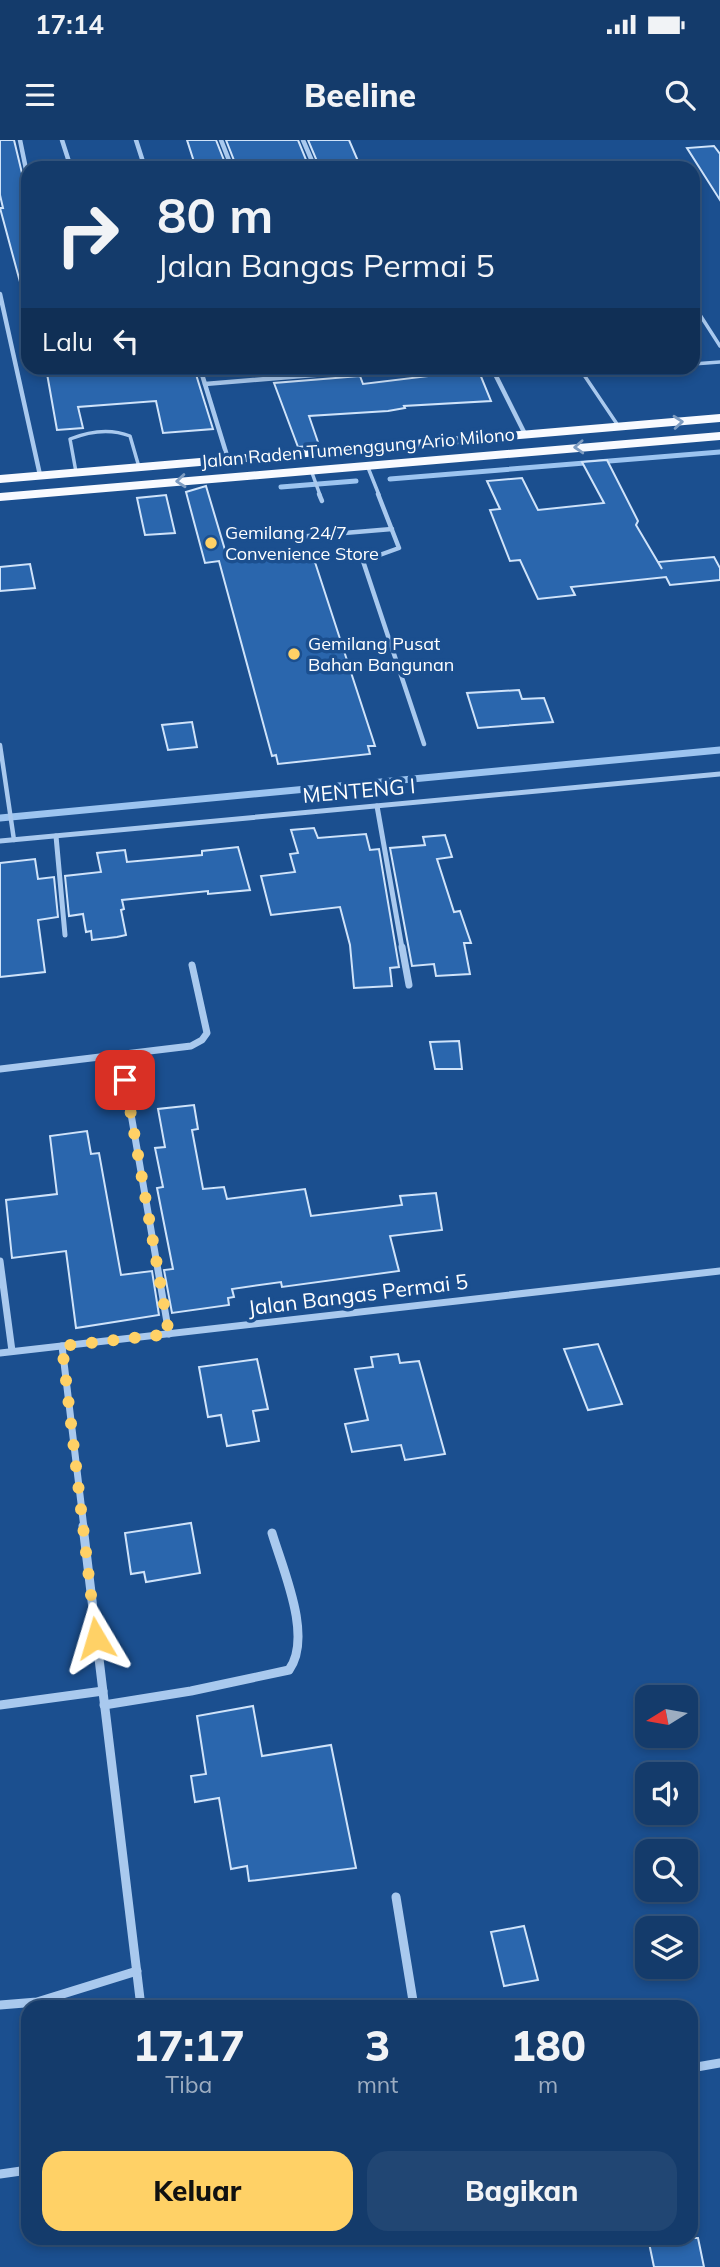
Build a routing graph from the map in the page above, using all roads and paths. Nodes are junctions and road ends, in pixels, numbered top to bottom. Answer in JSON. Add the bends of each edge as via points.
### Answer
{"nodes":[{"id":1,"x":20,"y":140,"type":"edge"},
{"id":2,"x":62,"y":140,"type":"edge"},
{"id":3,"x":136,"y":140,"type":"edge"},
{"id":4,"x":221,"y":140,"type":"edge"},
{"id":5,"x":303,"y":140,"type":"edge"},
{"id":6,"x":24,"y":161,"type":"edge"},
{"id":7,"x":69,"y":161,"type":"edge"},
{"id":8,"x":143,"y":161,"type":"edge"},
{"id":9,"x":229,"y":161,"type":"edge"},
{"id":10,"x":312,"y":161,"type":"edge"},
{"id":11,"x":0,"y":294,"type":"edge"},
{"id":12,"x":700,"y":315,"type":"edge"},
{"id":13,"x":720,"y":346,"type":"edge"},
{"id":14,"x":720,"y":362,"type":"edge"},
{"id":15,"x":700,"y":363,"type":"edge"},
{"id":16,"x":202,"y":375,"type":"edge"},
{"id":17,"x":308,"y":375,"type":"edge"},
{"id":18,"x":496,"y":375,"type":"edge"},
{"id":19,"x":584,"y":375,"type":"edge"},
{"id":20,"x":205,"y":384,"type":"junction"},
{"id":21,"x":720,"y":418,"type":"edge"},
{"id":22,"x":619,"y":427,"type":"junction"},
{"id":23,"x":525,"y":434,"type":"junction"},
{"id":24,"x":720,"y":436,"type":"edge"},
{"id":25,"x":628,"y":444,"type":"junction"},
{"id":26,"x":228,"y":459,"type":"junction"},
{"id":27,"x":367,"y":465,"type":"junction"},
{"id":28,"x":139,"y":467,"type":"junction"},
{"id":29,"x":311,"y":470,"type":"junction"},
{"id":30,"x":76,"y":472,"type":"junction"},
{"id":31,"x":40,"y":475,"type":"junction"},
{"id":32,"x":0,"y":479,"type":"edge"},
{"id":33,"x":0,"y":497,"type":"edge"},
{"id":34,"x":322,"y":501,"type":"dead end"},
{"id":35,"x":392,"y":529,"type":"junction"},
{"id":36,"x":285,"y":538,"type":"dead end"},
{"id":37,"x":424,"y":744,"type":"dead end"},
{"id":38,"x":0,"y":745,"type":"edge"},
{"id":39,"x":720,"y":774,"type":"edge"},
{"id":40,"x":377,"y":806,"type":"junction"},
{"id":41,"x":12,"y":823,"type":"joint"},
{"id":42,"x":56,"y":836,"type":"junction"},
{"id":43,"x":14,"y":840,"type":"junction"},
{"id":44,"x":0,"y":841,"type":"edge"},
{"id":45,"x":65,"y":935,"type":"dead end"},
{"id":46,"x":192,"y":965,"type":"dead end"},
{"id":47,"x":409,"y":985,"type":"dead end"},
{"id":48,"x":121,"y":1056,"type":"junction"},
{"id":49,"x":0,"y":1069,"type":"edge"},
{"id":50,"x":0,"y":1261,"type":"edge"},
{"id":51,"x":720,"y":1271,"type":"edge"},
{"id":52,"x":169,"y":1334,"type":"junction"},
{"id":53,"x":62,"y":1346,"type":"junction"},
{"id":54,"x":12,"y":1351,"type":"junction"},
{"id":55,"x":0,"y":1353,"type":"edge"},
{"id":56,"x":272,"y":1533,"type":"dead end"},
{"id":57,"x":103,"y":1691,"type":"junction"},
{"id":58,"x":0,"y":1705,"type":"edge"},
{"id":59,"x":104,"y":1705,"type":"junction"},
{"id":60,"x":396,"y":1897,"type":"dead end"},
{"id":61,"x":137,"y":1971,"type":"junction"},
{"id":62,"x":43,"y":2000,"type":"edge"},
{"id":63,"x":140,"y":2000,"type":"edge"},
{"id":64,"x":413,"y":2000,"type":"edge"},
{"id":65,"x":21,"y":2003,"type":"edge"},
{"id":66,"x":0,"y":2005,"type":"edge"},
{"id":67,"x":720,"y":2063,"type":"edge"},
{"id":68,"x":698,"y":2067,"type":"edge"},
{"id":69,"x":21,"y":2171,"type":"edge"},
{"id":70,"x":0,"y":2174,"type":"edge"}],
"edges":[{"from":1,"to":6,"type":"street"},
{"from":2,"to":7,"type":"street"},
{"from":3,"to":8,"type":"street"},
{"from":4,"to":9,"type":"street"},
{"from":5,"to":10,"type":"street"},
{"from":11,"to":31,"type":"street"},
{"from":12,"to":13,"type":"lane"},
{"from":14,"to":15,"type":"lane"},
{"from":16,"to":20,"type":"street"},
{"from":17,"to":20,"type":"street"},
{"from":18,"to":23,"type":"street"},
{"from":19,"to":22,"type":"lane"},
{"from":20,"to":26,"type":"street"},
{"from":22,"to":21,"type":"highway","name":"Jalan Raden Tumenggung Ario Milono","one_way":true},
{"from":22,"to":23,"type":"highway","name":"Jalan Raden Tumenggung Ario Milono"},
{"from":22,"to":25,"type":"highway"},
{"from":23,"to":26,"type":"highway","name":"Jalan Raden Tumenggung Ario Milono"},
{"from":24,"to":25,"type":"highway","name":"Jalan Raden Tumenggung Ario Milono"},
{"from":25,"to":27,"type":"highway","name":"Jalan Raden Tumenggung Ario Milono","one_way":true},
{"from":26,"to":28,"type":"highway","name":"Jalan Raden Tumenggung Ario Milono"},
{"from":27,"to":29,"type":"highway","name":"Jalan Raden Tumenggung Ario Milono"},
{"from":27,"to":35,"type":"lane"},
{"from":28,"to":30,"type":"highway","name":"Jalan Raden Tumenggung Ario Milono"},
{"from":28,"to":30,"type":"lane","via":[[130,436],[90,432],[70,439]]},
{"from":29,"to":33,"type":"highway","name":"Jalan Raden Tumenggung Ario Milono","one_way":true},
{"from":29,"to":34,"type":"lane"},
{"from":30,"to":31,"type":"highway","name":"Jalan Raden Tumenggung Ario Milono"},
{"from":31,"to":32,"type":"highway","name":"Jalan Raden Tumenggung Ario Milono"},
{"from":35,"to":36,"type":"lane"},
{"from":35,"to":37,"type":"lane","via":[[399,548],[363,561]]},
{"from":38,"to":41,"type":"lane"},
{"from":39,"to":40,"type":"street","name":"MENTENG I"},
{"from":40,"to":42,"type":"street","name":"MENTENG I"},
{"from":40,"to":47,"type":"street"},
{"from":41,"to":43,"type":"lane"},
{"from":42,"to":43,"type":"street","name":"MENTENG I"},
{"from":42,"to":45,"type":"street"},
{"from":43,"to":44,"type":"street","name":"MENTENG I"},
{"from":46,"to":48,"type":"street","via":[[206,1033],[202,1040],[191,1046]]},
{"from":48,"to":49,"type":"street"},
{"from":48,"to":52,"type":"street"},
{"from":50,"to":54,"type":"street"},
{"from":51,"to":52,"type":"street","name":"Jalan Bangas Permai 5"},
{"from":52,"to":53,"type":"street","name":"Jalan Bangas Permai 5"},
{"from":53,"to":54,"type":"street","name":"Jalan Bangas Permai 5"},
{"from":53,"to":57,"type":"street"},
{"from":54,"to":55,"type":"street","name":"Jalan Bangas Permai 5"},
{"from":56,"to":59,"type":"street","via":[[300,1632],[297,1659],[289,1670]]},
{"from":57,"to":58,"type":"street"},
{"from":57,"to":59,"type":"street"},
{"from":59,"to":61,"type":"street"},
{"from":60,"to":64,"type":"street"},
{"from":61,"to":62,"type":"street"},
{"from":61,"to":63,"type":"street"},
{"from":65,"to":66,"type":"street"},
{"from":67,"to":68,"type":"street"},
{"from":69,"to":70,"type":"street"}]}
